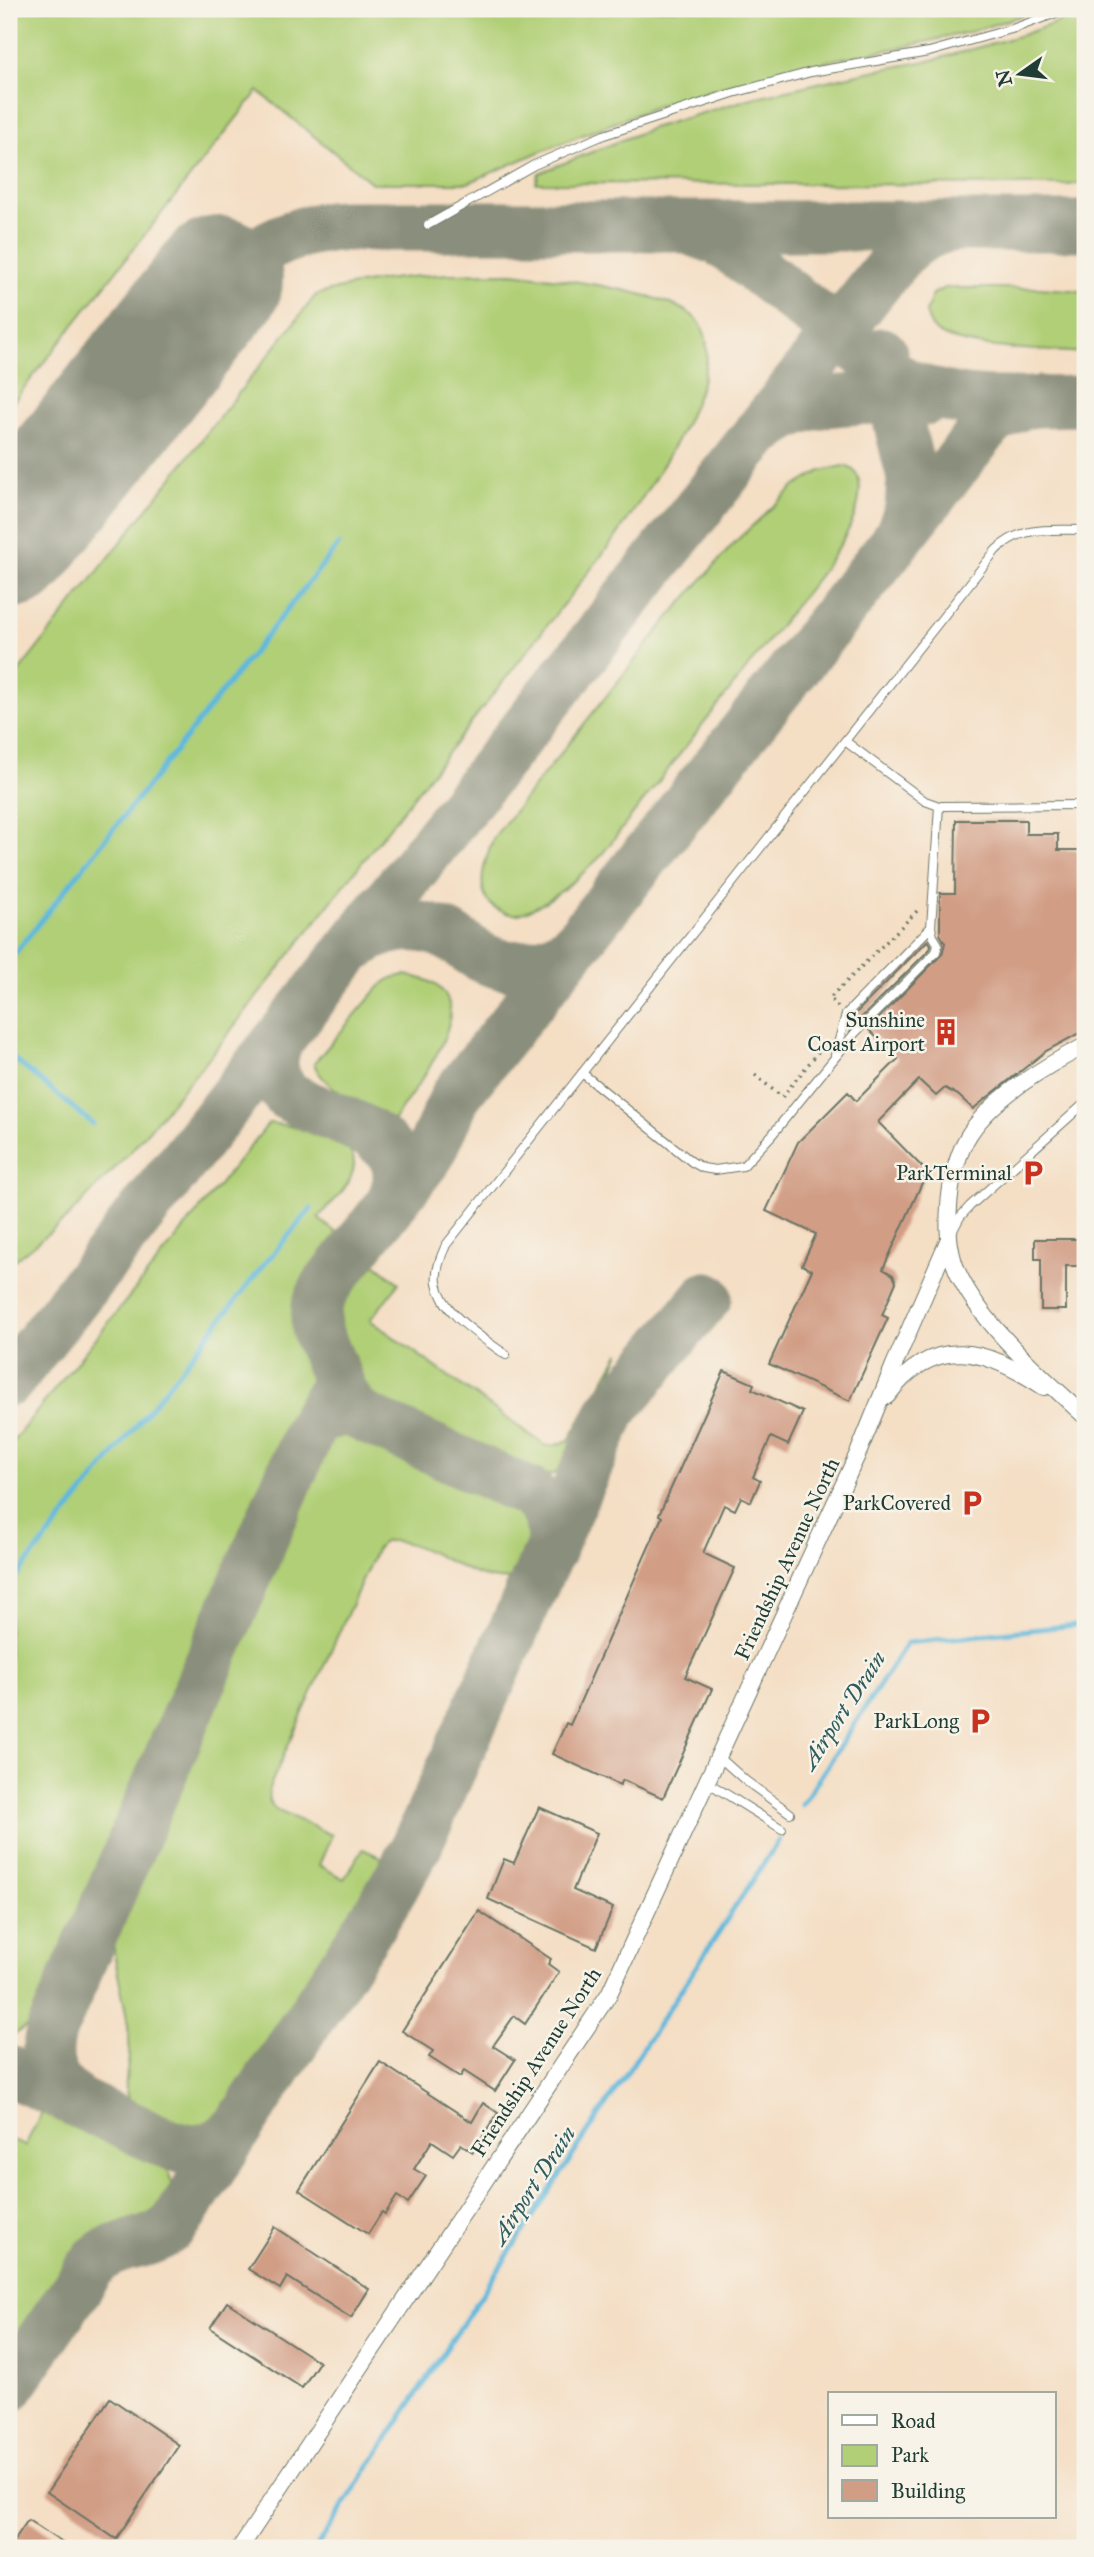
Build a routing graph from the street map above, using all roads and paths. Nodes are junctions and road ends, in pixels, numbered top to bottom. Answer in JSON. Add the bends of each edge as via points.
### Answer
{"nodes":[{"id":1,"x":1067,"y":9,"type":"edge"},
{"id":2,"x":428,"y":225,"type":"dead end"},
{"id":3,"x":1085,"y":530,"type":"edge"},
{"id":4,"x":845,"y":741,"type":"junction"},
{"id":5,"x":1085,"y":805,"type":"edge"},
{"id":6,"x":939,"y":806,"type":"junction"},
{"id":7,"x":925,"y":902,"type":"dead end"},
{"id":8,"x":931,"y":927,"type":"junction"},
{"id":9,"x":840,"y":1009,"type":"dead end"},
{"id":10,"x":824,"y":1044,"type":"dead end"},
{"id":11,"x":1085,"y":1046,"type":"edge"},
{"id":12,"x":833,"y":1060,"type":"junction"},
{"id":13,"x":582,"y":1073,"type":"junction"},
{"id":14,"x":755,"y":1075,"type":"dead end"},
{"id":15,"x":1085,"y":1102,"type":"edge"},
{"id":16,"x":948,"y":1241,"type":"junction"},
{"id":17,"x":506,"y":1354,"type":"dead end"},
{"id":18,"x":1080,"y":1411,"type":"edge"},
{"id":19,"x":876,"y":1413,"type":"junction"},
{"id":20,"x":719,"y":1757,"type":"junction"},
{"id":21,"x":707,"y":1782,"type":"junction"},
{"id":22,"x":790,"y":1813,"type":"dead end"},
{"id":23,"x":782,"y":1829,"type":"dead end"},
{"id":24,"x":240,"y":2548,"type":"edge"}],
"edges":[{"from":1,"to":2,"type":"lane","via":[[929,52],[811,72],[733,93],[604,135],[534,164]]},
{"from":3,"to":4,"type":"lane","via":[[1030,530],[1006,540]]},
{"from":4,"to":6,"type":"lane","via":[[925,801]]},
{"from":4,"to":13,"type":"lane"},
{"from":5,"to":6,"type":"lane"},
{"from":6,"to":8,"type":"lane"},
{"from":7,"to":9,"type":"path","via":[[830,998]]},
{"from":8,"to":12,"type":"lane","via":[[846,1014]]},
{"from":8,"to":12,"type":"lane","via":[[938,944],[936,952]]},
{"from":10,"to":14,"type":"path","via":[[782,1097]]},
{"from":11,"to":16,"type":"street","via":[[1016,1089],[970,1134],[952,1186]]},
{"from":12,"to":13,"type":"lane","via":[[743,1166],[715,1170],[692,1162]]},
{"from":13,"to":17,"type":"lane","via":[[446,1245],[438,1265],[443,1299],[464,1322]]},
{"from":15,"to":16,"type":"lane","via":[[970,1206]]},
{"from":16,"to":18,"type":"street","via":[[959,1276],[982,1311]]},
{"from":16,"to":19,"type":"street","name":"Friendship Avenue North"},
{"from":18,"to":19,"type":"street","name":"Friendship Avenue North","via":[[1013,1366],[958,1353],[944,1354],[912,1370]]},
{"from":19,"to":20,"type":"street","name":"Friendship Avenue North"},
{"from":20,"to":21,"type":"street","name":"Friendship Avenue North"},
{"from":20,"to":22,"type":"lane"},
{"from":21,"to":23,"type":"lane"},
{"from":21,"to":24,"type":"street","name":"Friendship Avenue North","via":[[609,1994]]}]}
